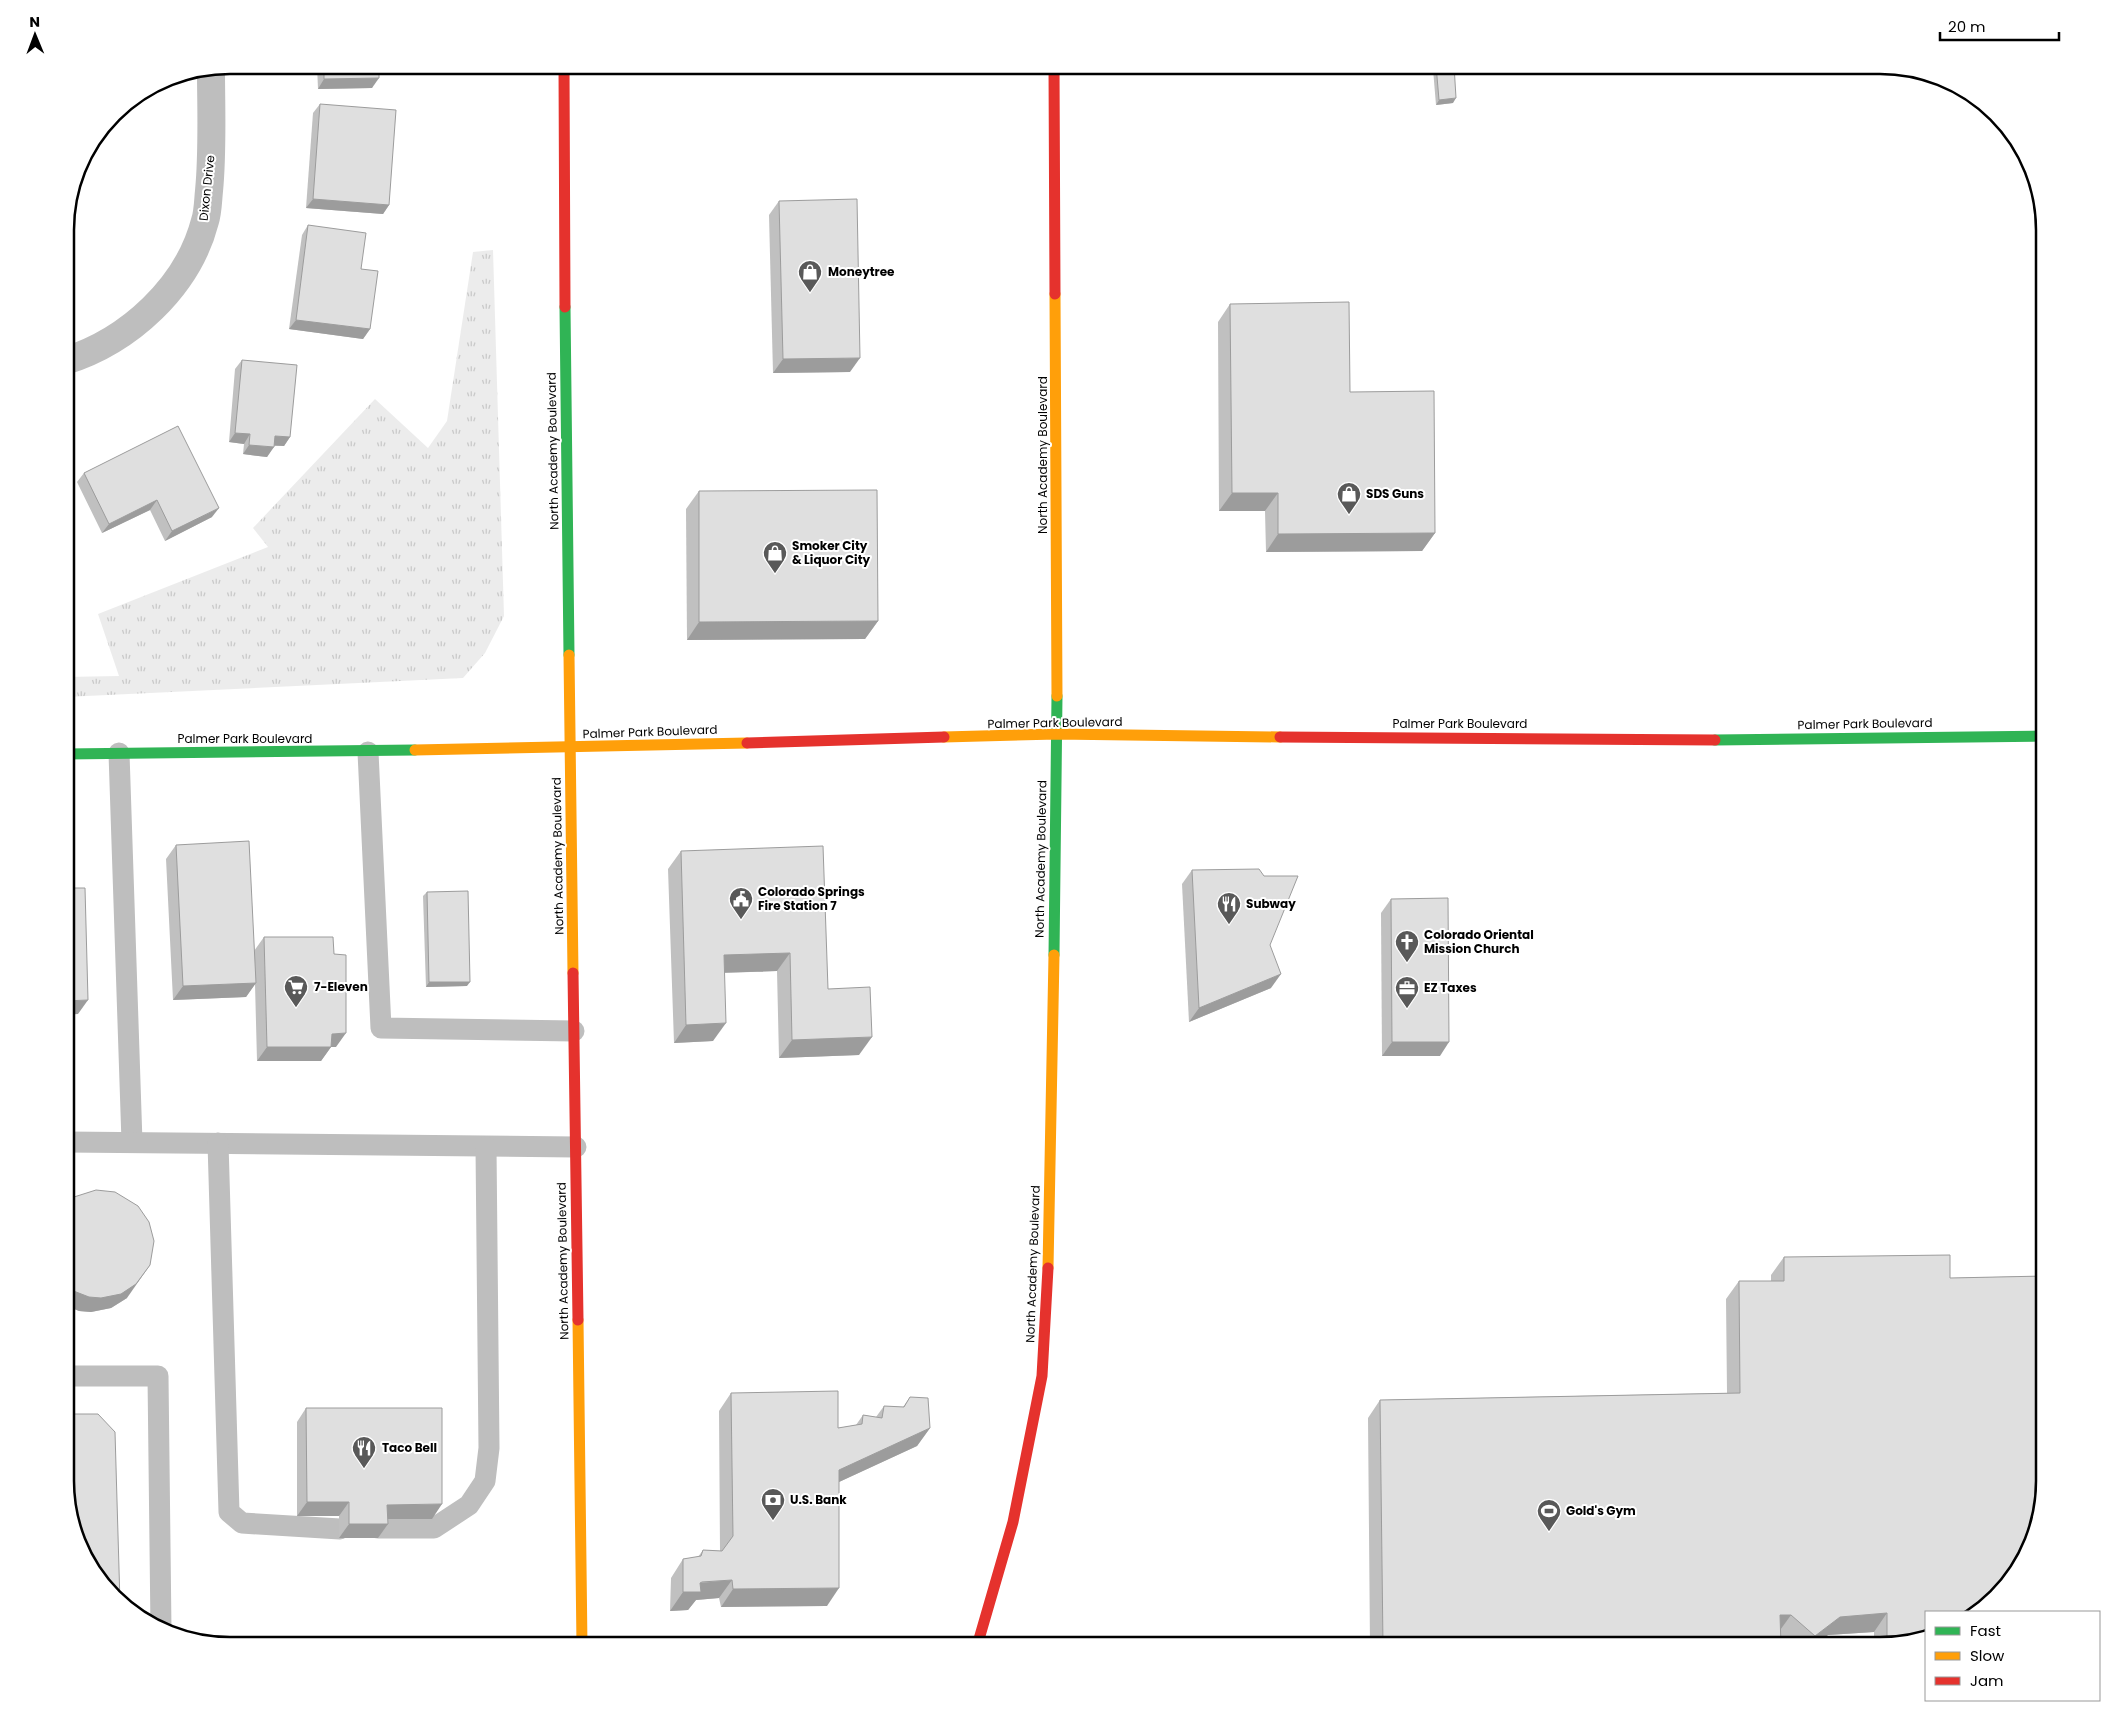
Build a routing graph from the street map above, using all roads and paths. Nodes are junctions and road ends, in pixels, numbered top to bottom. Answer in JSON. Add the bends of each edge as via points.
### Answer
{"nodes":[{"id":1,"x":564,"y":74,"type":"edge"},
{"id":2,"x":1054,"y":74,"type":"edge"},
{"id":3,"x":211,"y":75,"type":"edge"},
{"id":4,"x":74,"y":358,"type":"edge"},
{"id":5,"x":1056,"y":734,"type":"junction"},
{"id":6,"x":2036,"y":736,"type":"edge"},
{"id":7,"x":571,"y":748,"type":"junction"},
{"id":8,"x":368,"y":752,"type":"junction"},
{"id":9,"x":74,"y":754,"type":"edge"},
{"id":10,"x":119,"y":754,"type":"junction"},
{"id":11,"x":574,"y":1031,"type":"junction"},
{"id":12,"x":74,"y":1142,"type":"edge"},
{"id":13,"x":132,"y":1142,"type":"junction"},
{"id":14,"x":218,"y":1143,"type":"junction"},
{"id":15,"x":576,"y":1147,"type":"junction"},
{"id":16,"x":486,"y":1148,"type":"junction"},
{"id":17,"x":74,"y":1376,"type":"edge"},
{"id":18,"x":378,"y":1528,"type":"edge"},
{"id":19,"x":340,"y":1529,"type":"edge"},
{"id":20,"x":161,"y":1621,"type":"edge"},
{"id":21,"x":582,"y":1637,"type":"edge"},
{"id":22,"x":980,"y":1637,"type":"edge"}],
"edges":[{"from":1,"to":7,"type":"main road","name":"North Academy Boulevard"},
{"from":2,"to":5,"type":"main road","name":"North Academy Boulevard"},
{"from":3,"to":4,"type":"street","name":"Dixon Drive","via":[[212,158],[206,220],[190,260],[161,300],[130,328],[87,354]]},
{"from":5,"to":6,"type":"main road","name":"Palmer Park Boulevard","via":[[1634,741]]},
{"from":5,"to":7,"type":"main road","name":"Palmer Park Boulevard"},
{"from":5,"to":22,"type":"main road","name":"North Academy Boulevard","via":[[1050,1230],[1042,1376],[1013,1522]]},
{"from":7,"to":8,"type":"main road","name":"Palmer Park Boulevard"},
{"from":7,"to":11,"type":"main road","name":"North Academy Boulevard"},
{"from":8,"to":10,"type":"main road","name":"Palmer Park Boulevard"},
{"from":8,"to":11,"type":"lane","via":[[381,1028]]},
{"from":9,"to":10,"type":"main road","name":"Palmer Park Boulevard"},
{"from":10,"to":13,"type":"lane"},
{"from":11,"to":15,"type":"main road","name":"North Academy Boulevard"},
{"from":12,"to":13,"type":"lane"},
{"from":13,"to":14,"type":"lane"},
{"from":14,"to":16,"type":"lane"},
{"from":14,"to":19,"type":"lane","via":[[229,1512],[242,1522]]},
{"from":15,"to":16,"type":"lane"},
{"from":15,"to":21,"type":"main road","name":"North Academy Boulevard"},
{"from":16,"to":18,"type":"lane","via":[[489,1448],[485,1481],[469,1505],[434,1528]]},
{"from":17,"to":20,"type":"lane","via":[[158,1376]]}]}
